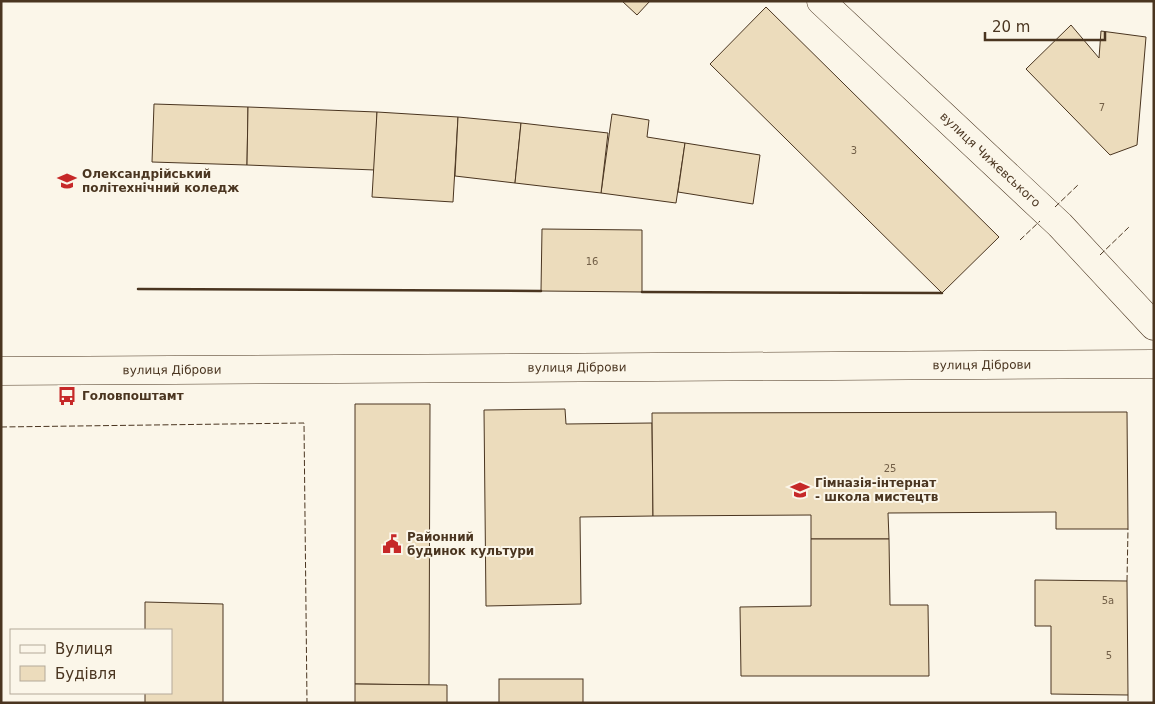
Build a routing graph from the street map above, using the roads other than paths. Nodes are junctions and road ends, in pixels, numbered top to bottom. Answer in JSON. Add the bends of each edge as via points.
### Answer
{"nodes":[{"id":1,"x":821,"y":1,"type":"edge"},
{"id":2,"x":1154,"y":326,"type":"edge"},
{"id":3,"x":1154,"y":364,"type":"edge"},
{"id":4,"x":1,"y":371,"type":"edge"}],
"edges":[{"from":1,"to":2,"type":"street","name":"вулиця Чижевського","via":[[1048,214]]},
{"from":3,"to":4,"type":"street","name":"вулиця Діброви"}]}
